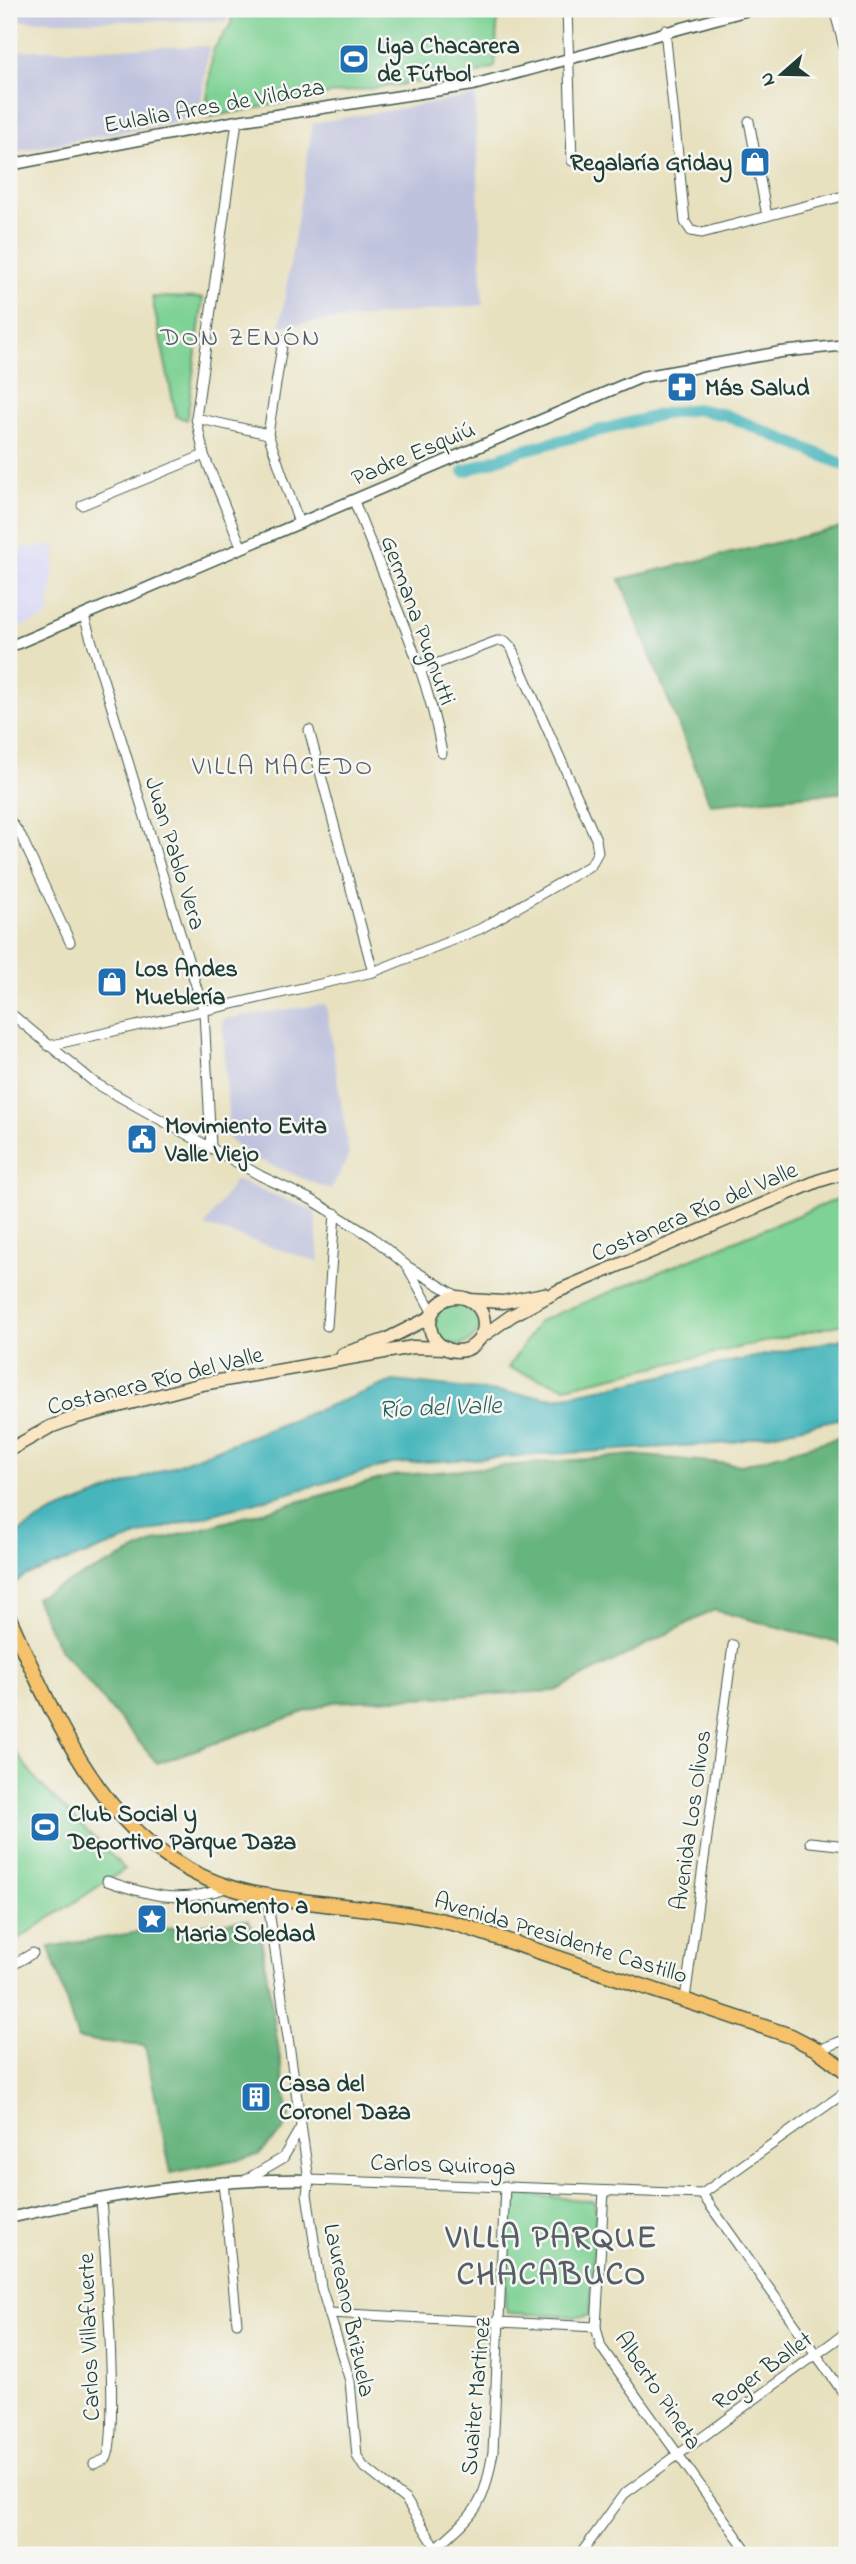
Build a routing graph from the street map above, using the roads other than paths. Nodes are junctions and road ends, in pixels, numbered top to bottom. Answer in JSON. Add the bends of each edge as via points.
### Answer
{"nodes":[{"id":1,"x":567,"y":9,"type":"edge"},
{"id":2,"x":752,"y":9,"type":"edge"},
{"id":3,"x":834,"y":9,"type":"edge"},
{"id":4,"x":665,"y":30,"type":"junction"},
{"id":5,"x":566,"y":58,"type":"junction"},
{"id":6,"x":847,"y":58,"type":"edge"},
{"id":7,"x":237,"y":121,"type":"junction"},
{"id":8,"x":748,"y":121,"type":"dead end"},
{"id":9,"x":572,"y":161,"type":"dead end"},
{"id":10,"x":9,"y":165,"type":"edge"},
{"id":11,"x":847,"y":195,"type":"edge"},
{"id":12,"x":766,"y":216,"type":"junction"},
{"id":13,"x":283,"y":340,"type":"dead end"},
{"id":14,"x":847,"y":345,"type":"edge"},
{"id":15,"x":196,"y":418,"type":"junction"},
{"id":16,"x":268,"y":434,"type":"junction"},
{"id":17,"x":204,"y":455,"type":"junction"},
{"id":18,"x":354,"y":501,"type":"junction"},
{"id":19,"x":82,"y":505,"type":"dead end"},
{"id":20,"x":299,"y":523,"type":"junction"},
{"id":21,"x":241,"y":546,"type":"junction"},
{"id":22,"x":84,"y":616,"type":"junction"},
{"id":23,"x":9,"y":647,"type":"edge"},
{"id":24,"x":420,"y":670,"type":"junction"},
{"id":25,"x":309,"y":730,"type":"dead end"},
{"id":26,"x":443,"y":753,"type":"dead end"},
{"id":27,"x":9,"y":820,"type":"edge"},
{"id":28,"x":70,"y":942,"type":"dead end"},
{"id":29,"x":373,"y":972,"type":"junction"},
{"id":30,"x":9,"y":1012,"type":"edge"},
{"id":31,"x":204,"y":1012,"type":"junction"},
{"id":32,"x":48,"y":1046,"type":"junction"},
{"id":33,"x":211,"y":1147,"type":"junction"},
{"id":34,"x":847,"y":1172,"type":"edge"},
{"id":35,"x":335,"y":1213,"type":"junction"},
{"id":36,"x":407,"y":1266,"type":"junction"},
{"id":37,"x":558,"y":1291,"type":"junction"},
{"id":38,"x":464,"y":1298,"type":"junction"},
{"id":39,"x":432,"y":1315,"type":"junction"},
{"id":40,"x":327,"y":1326,"type":"dead end"},
{"id":41,"x":480,"y":1338,"type":"junction"},
{"id":42,"x":446,"y":1348,"type":"junction"},
{"id":43,"x":316,"y":1363,"type":"junction"},
{"id":44,"x":9,"y":1450,"type":"edge"},
{"id":45,"x":11,"y":1623,"type":"edge"},
{"id":46,"x":733,"y":1646,"type":"dead end"},
{"id":47,"x":810,"y":1842,"type":"dead end"},
{"id":48,"x":847,"y":1846,"type":"edge"},
{"id":49,"x":107,"y":1881,"type":"dead end"},
{"id":50,"x":229,"y":1887,"type":"junction"},
{"id":51,"x":267,"y":1896,"type":"junction"},
{"id":52,"x":33,"y":1953,"type":"dead end"},
{"id":53,"x":9,"y":1967,"type":"edge"},
{"id":54,"x":684,"y":1999,"type":"junction"},
{"id":55,"x":847,"y":2039,"type":"edge"},
{"id":56,"x":818,"y":2050,"type":"junction"},
{"id":57,"x":847,"y":2072,"type":"edge"},
{"id":58,"x":847,"y":2091,"type":"edge"},
{"id":59,"x":301,"y":2125,"type":"junction"},
{"id":60,"x":247,"y":2179,"type":"junction"},
{"id":61,"x":309,"y":2180,"type":"junction"},
{"id":62,"x":223,"y":2182,"type":"junction"},
{"id":63,"x":505,"y":2186,"type":"junction"},
{"id":64,"x":604,"y":2191,"type":"junction"},
{"id":65,"x":702,"y":2194,"type":"junction"},
{"id":66,"x":102,"y":2200,"type":"junction"},
{"id":67,"x":9,"y":2218,"type":"edge"},
{"id":68,"x":329,"y":2313,"type":"junction"},
{"id":69,"x":501,"y":2320,"type":"junction"},
{"id":70,"x":237,"y":2323,"type":"dead end"},
{"id":71,"x":596,"y":2327,"type":"junction"},
{"id":72,"x":847,"y":2332,"type":"edge"},
{"id":73,"x":816,"y":2355,"type":"junction"},
{"id":74,"x":847,"y":2398,"type":"edge"},
{"id":75,"x":678,"y":2455,"type":"junction"},
{"id":76,"x":94,"y":2463,"type":"dead end"},
{"id":77,"x":439,"y":2551,"type":"edge"},
{"id":78,"x":580,"y":2555,"type":"edge"},
{"id":79,"x":750,"y":2555,"type":"edge"}],
"edges":[{"from":1,"to":5,"type":"street"},
{"from":2,"to":4,"type":"street","name":"Eulalia Ares de Vildoza"},
{"from":3,"to":6,"type":"street"},
{"from":4,"to":5,"type":"street","name":"Eulalia Ares de Vildoza"},
{"from":4,"to":12,"type":"street","via":[[685,222],[691,231],[702,233]]},
{"from":5,"to":7,"type":"street","name":"Eulalia Ares de Vildoza","via":[[473,85]]},
{"from":5,"to":9,"type":"street"},
{"from":7,"to":10,"type":"street","name":"Eulalia Ares de Vildoza"},
{"from":7,"to":15,"type":"street"},
{"from":8,"to":12,"type":"street"},
{"from":11,"to":12,"type":"street"},
{"from":13,"to":16,"type":"street"},
{"from":14,"to":18,"type":"street","name":"Padre Esquiú","via":[[642,377]]},
{"from":15,"to":16,"type":"street"},
{"from":15,"to":17,"type":"street"},
{"from":16,"to":20,"type":"street"},
{"from":17,"to":19,"type":"street"},
{"from":17,"to":21,"type":"street"},
{"from":18,"to":20,"type":"street","name":"Padre Esquiú"},
{"from":18,"to":24,"type":"street","name":"Germana Pugnutti"},
{"from":20,"to":21,"type":"street","name":"Padre Esquiú"},
{"from":21,"to":22,"type":"street","name":"Padre Esquiú"},
{"from":22,"to":23,"type":"street","name":"Padre Esquiú"},
{"from":22,"to":31,"type":"street","name":"Juan Pablo Vera"},
{"from":24,"to":26,"type":"street","name":"Germana Pugnutti"},
{"from":24,"to":29,"type":"street","via":[[505,641],[598,852],[591,865],[480,929]]},
{"from":25,"to":29,"type":"street"},
{"from":27,"to":28,"type":"street","via":[[21,836]]},
{"from":29,"to":31,"type":"street"},
{"from":30,"to":32,"type":"street"},
{"from":31,"to":32,"type":"street"},
{"from":31,"to":33,"type":"street","name":"Juan Pablo Vera"},
{"from":32,"to":33,"type":"street","via":[[116,1096]]},
{"from":33,"to":35,"type":"street"},
{"from":34,"to":37,"type":"main road","name":"Costanera Río del Valle"},
{"from":35,"to":36,"type":"street"},
{"from":35,"to":40,"type":"street"},
{"from":36,"to":38,"type":"street"},
{"from":36,"to":39,"type":"street"},
{"from":37,"to":38,"type":"main road","name":"Costanera Río del Valle","via":[[503,1302]]},
{"from":37,"to":41,"type":"main road","name":"Costanera Río del Valle","via":[[501,1321]]},
{"from":38,"to":39,"type":"main road","via":[[442,1302]]},
{"from":38,"to":41,"type":"main road","via":[[480,1310]]},
{"from":39,"to":42,"type":"main road","via":[[433,1335]]},
{"from":39,"to":43,"type":"main road","name":"Costanera Río del Valle","via":[[385,1340]]},
{"from":41,"to":42,"type":"main road","via":[[464,1350]]},
{"from":42,"to":43,"type":"main road","name":"Costanera Río del Valle","via":[[413,1347]]},
{"from":43,"to":44,"type":"main road","name":"Costanera Río del Valle","via":[[202,1384],[77,1417],[40,1431]]},
{"from":45,"to":50,"type":"main road","name":"Avenida Presidente Castillo","via":[[69,1742],[106,1802],[152,1846],[203,1878]]},
{"from":46,"to":54,"type":"street","name":"Avenida Los Olivos"},
{"from":47,"to":48,"type":"street"},
{"from":49,"to":50,"type":"street","via":[[179,1899]]},
{"from":50,"to":51,"type":"main road","name":"Avenida Presidente Castillo"},
{"from":51,"to":54,"type":"main road","name":"Avenida Presidente Castillo","via":[[440,1920]]},
{"from":51,"to":59,"type":"street","name":"Laureano Brizuela"},
{"from":52,"to":53,"type":"street"},
{"from":54,"to":56,"type":"main road","name":"Avenida Presidente Castillo"},
{"from":55,"to":56,"type":"street"},
{"from":56,"to":57,"type":"main road","name":"Avenida Presidente Castillo"},
{"from":58,"to":65,"type":"street"},
{"from":59,"to":60,"type":"street","via":[[283,2158]]},
{"from":59,"to":61,"type":"street","name":"Laureano Brizuela"},
{"from":60,"to":61,"type":"street","name":"Carlos Quiroga"},
{"from":60,"to":62,"type":"street","name":"Carlos Quiroga"},
{"from":61,"to":63,"type":"street","name":"Carlos Quiroga"},
{"from":61,"to":68,"type":"street","name":"Laureano Brizuela","via":[[309,2208]]},
{"from":62,"to":66,"type":"street","name":"Carlos Quiroga"},
{"from":62,"to":70,"type":"street"},
{"from":63,"to":64,"type":"street","name":"Carlos Quiroga"},
{"from":63,"to":69,"type":"street","name":"Suaiter Martinez"},
{"from":64,"to":65,"type":"street","name":"Carlos Quiroga"},
{"from":64,"to":71,"type":"street"},
{"from":65,"to":73,"type":"street"},
{"from":66,"to":67,"type":"street","name":"Carlos Quiroga"},
{"from":66,"to":76,"type":"street","name":"Carlos Villafuerte","via":[[112,2445],[106,2459]]},
{"from":68,"to":69,"type":"street","name":"Alberto Pineta"},
{"from":68,"to":77,"type":"street","name":"Laureano Brizuela","via":[[350,2381],[357,2456],[406,2500]]},
{"from":69,"to":71,"type":"street","name":"Alberto Pineta"},
{"from":69,"to":77,"type":"street","name":"Suaiter Martinez","via":[[493,2452],[485,2494],[473,2516]]},
{"from":71,"to":75,"type":"street","name":"Alberto Pineta","via":[[601,2347]]},
{"from":72,"to":73,"type":"street","name":"Roger Ballet"},
{"from":73,"to":74,"type":"street"},
{"from":73,"to":75,"type":"street","name":"Roger Ballet"},
{"from":75,"to":78,"type":"street","name":"Roger Ballet","via":[[624,2494]]},
{"from":75,"to":79,"type":"street","name":"Alberto Pineta"}]}
